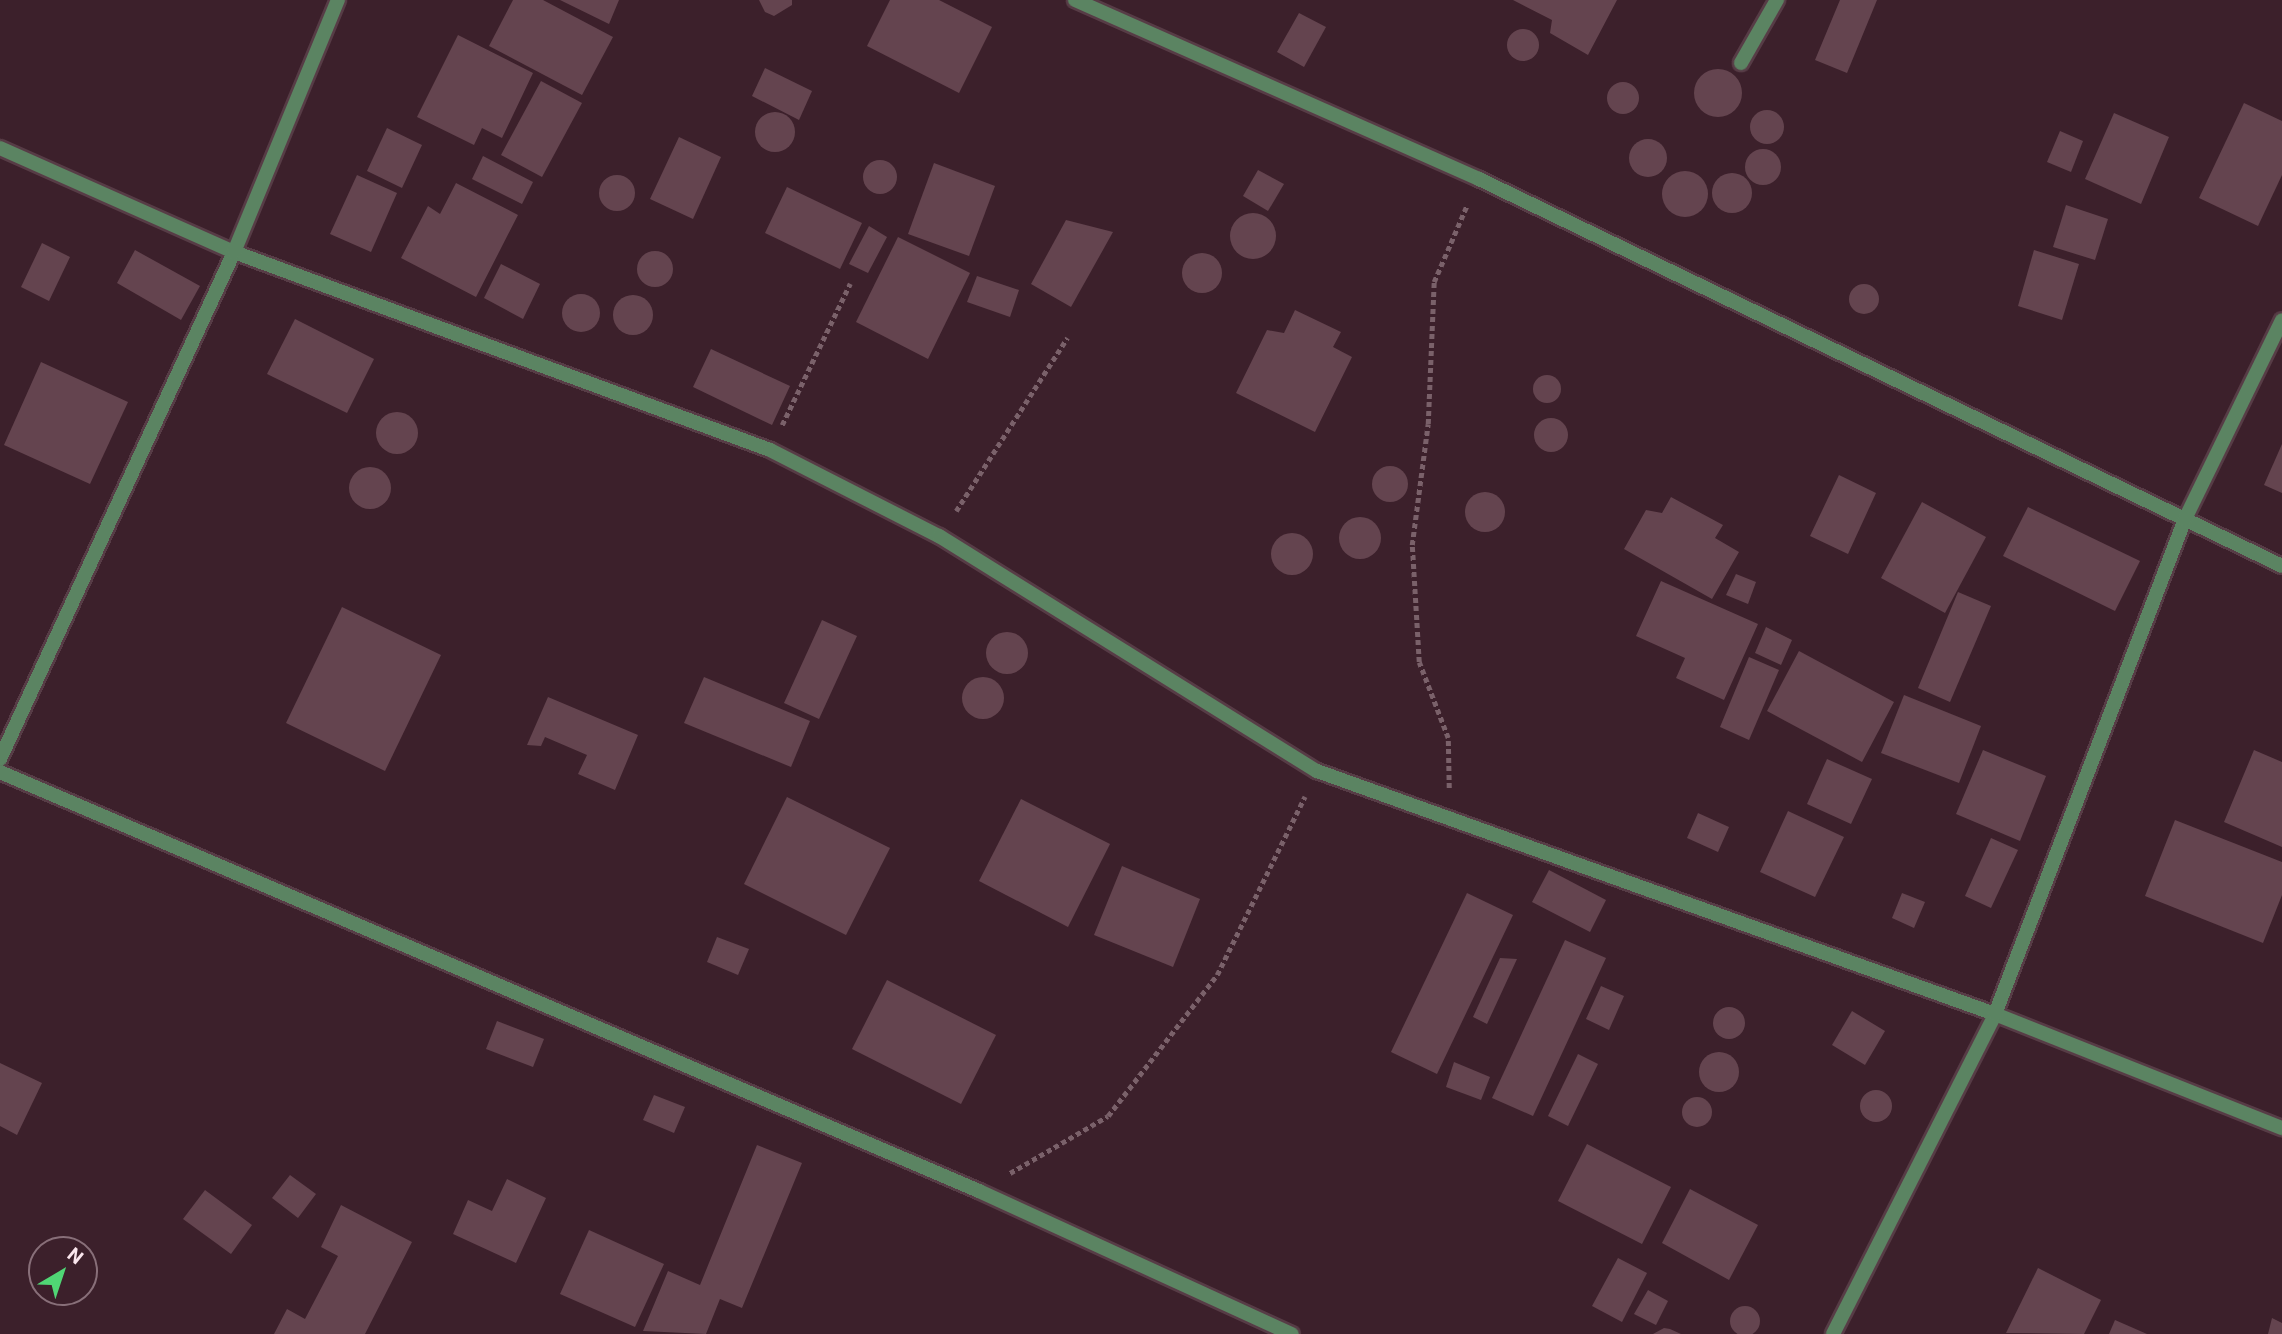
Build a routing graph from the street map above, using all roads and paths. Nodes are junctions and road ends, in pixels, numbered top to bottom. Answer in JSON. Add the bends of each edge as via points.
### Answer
{"nodes":[{"id":1,"x":338,"y":0,"type":"edge"},
{"id":2,"x":1075,"y":0,"type":"edge"},
{"id":3,"x":1777,"y":0,"type":"edge"},
{"id":4,"x":1741,"y":63,"type":"dead end"},
{"id":5,"x":0,"y":148,"type":"edge"},
{"id":6,"x":1479,"y":179,"type":"junction"},
{"id":7,"x":234,"y":252,"type":"junction"},
{"id":8,"x":850,"y":284,"type":"dead end"},
{"id":9,"x":2282,"y":320,"type":"edge"},
{"id":10,"x":1068,"y":338,"type":"dead end"},
{"id":11,"x":770,"y":450,"type":"junction"},
{"id":12,"x":2185,"y":519,"type":"junction"},
{"id":13,"x":939,"y":536,"type":"junction"},
{"id":14,"x":2282,"y":566,"type":"edge"},
{"id":15,"x":0,"y":759,"type":"edge"},
{"id":16,"x":1317,"y":771,"type":"junction"},
{"id":17,"x":0,"y":772,"type":"edge"},
{"id":18,"x":1450,"y":822,"type":"junction"},
{"id":19,"x":1995,"y":1014,"type":"junction"},
{"id":20,"x":2282,"y":1128,"type":"edge"},
{"id":21,"x":979,"y":1191,"type":"junction"},
{"id":22,"x":1292,"y":1334,"type":"edge"},
{"id":23,"x":1833,"y":1334,"type":"edge"}],
"edges":[{"from":1,"to":7,"type":"street"},
{"from":2,"to":6,"type":"street"},
{"from":3,"to":4,"type":"street"},
{"from":5,"to":7,"type":"street"},
{"from":6,"to":12,"type":"street"},
{"from":6,"to":18,"type":"path","via":[[1434,282],[1428,424],[1412,545],[1419,662],[1448,738]]},
{"from":7,"to":11,"type":"street"},
{"from":7,"to":15,"type":"street"},
{"from":8,"to":11,"type":"path"},
{"from":9,"to":12,"type":"street"},
{"from":10,"to":13,"type":"path"},
{"from":11,"to":13,"type":"street"},
{"from":12,"to":14,"type":"street"},
{"from":12,"to":19,"type":"street"},
{"from":13,"to":16,"type":"street"},
{"from":16,"to":18,"type":"street"},
{"from":16,"to":21,"type":"path","via":[[1217,975],[1108,1116]]},
{"from":17,"to":21,"type":"street"},
{"from":18,"to":19,"type":"street"},
{"from":19,"to":20,"type":"street"},
{"from":19,"to":23,"type":"street"},
{"from":21,"to":22,"type":"street"}]}
